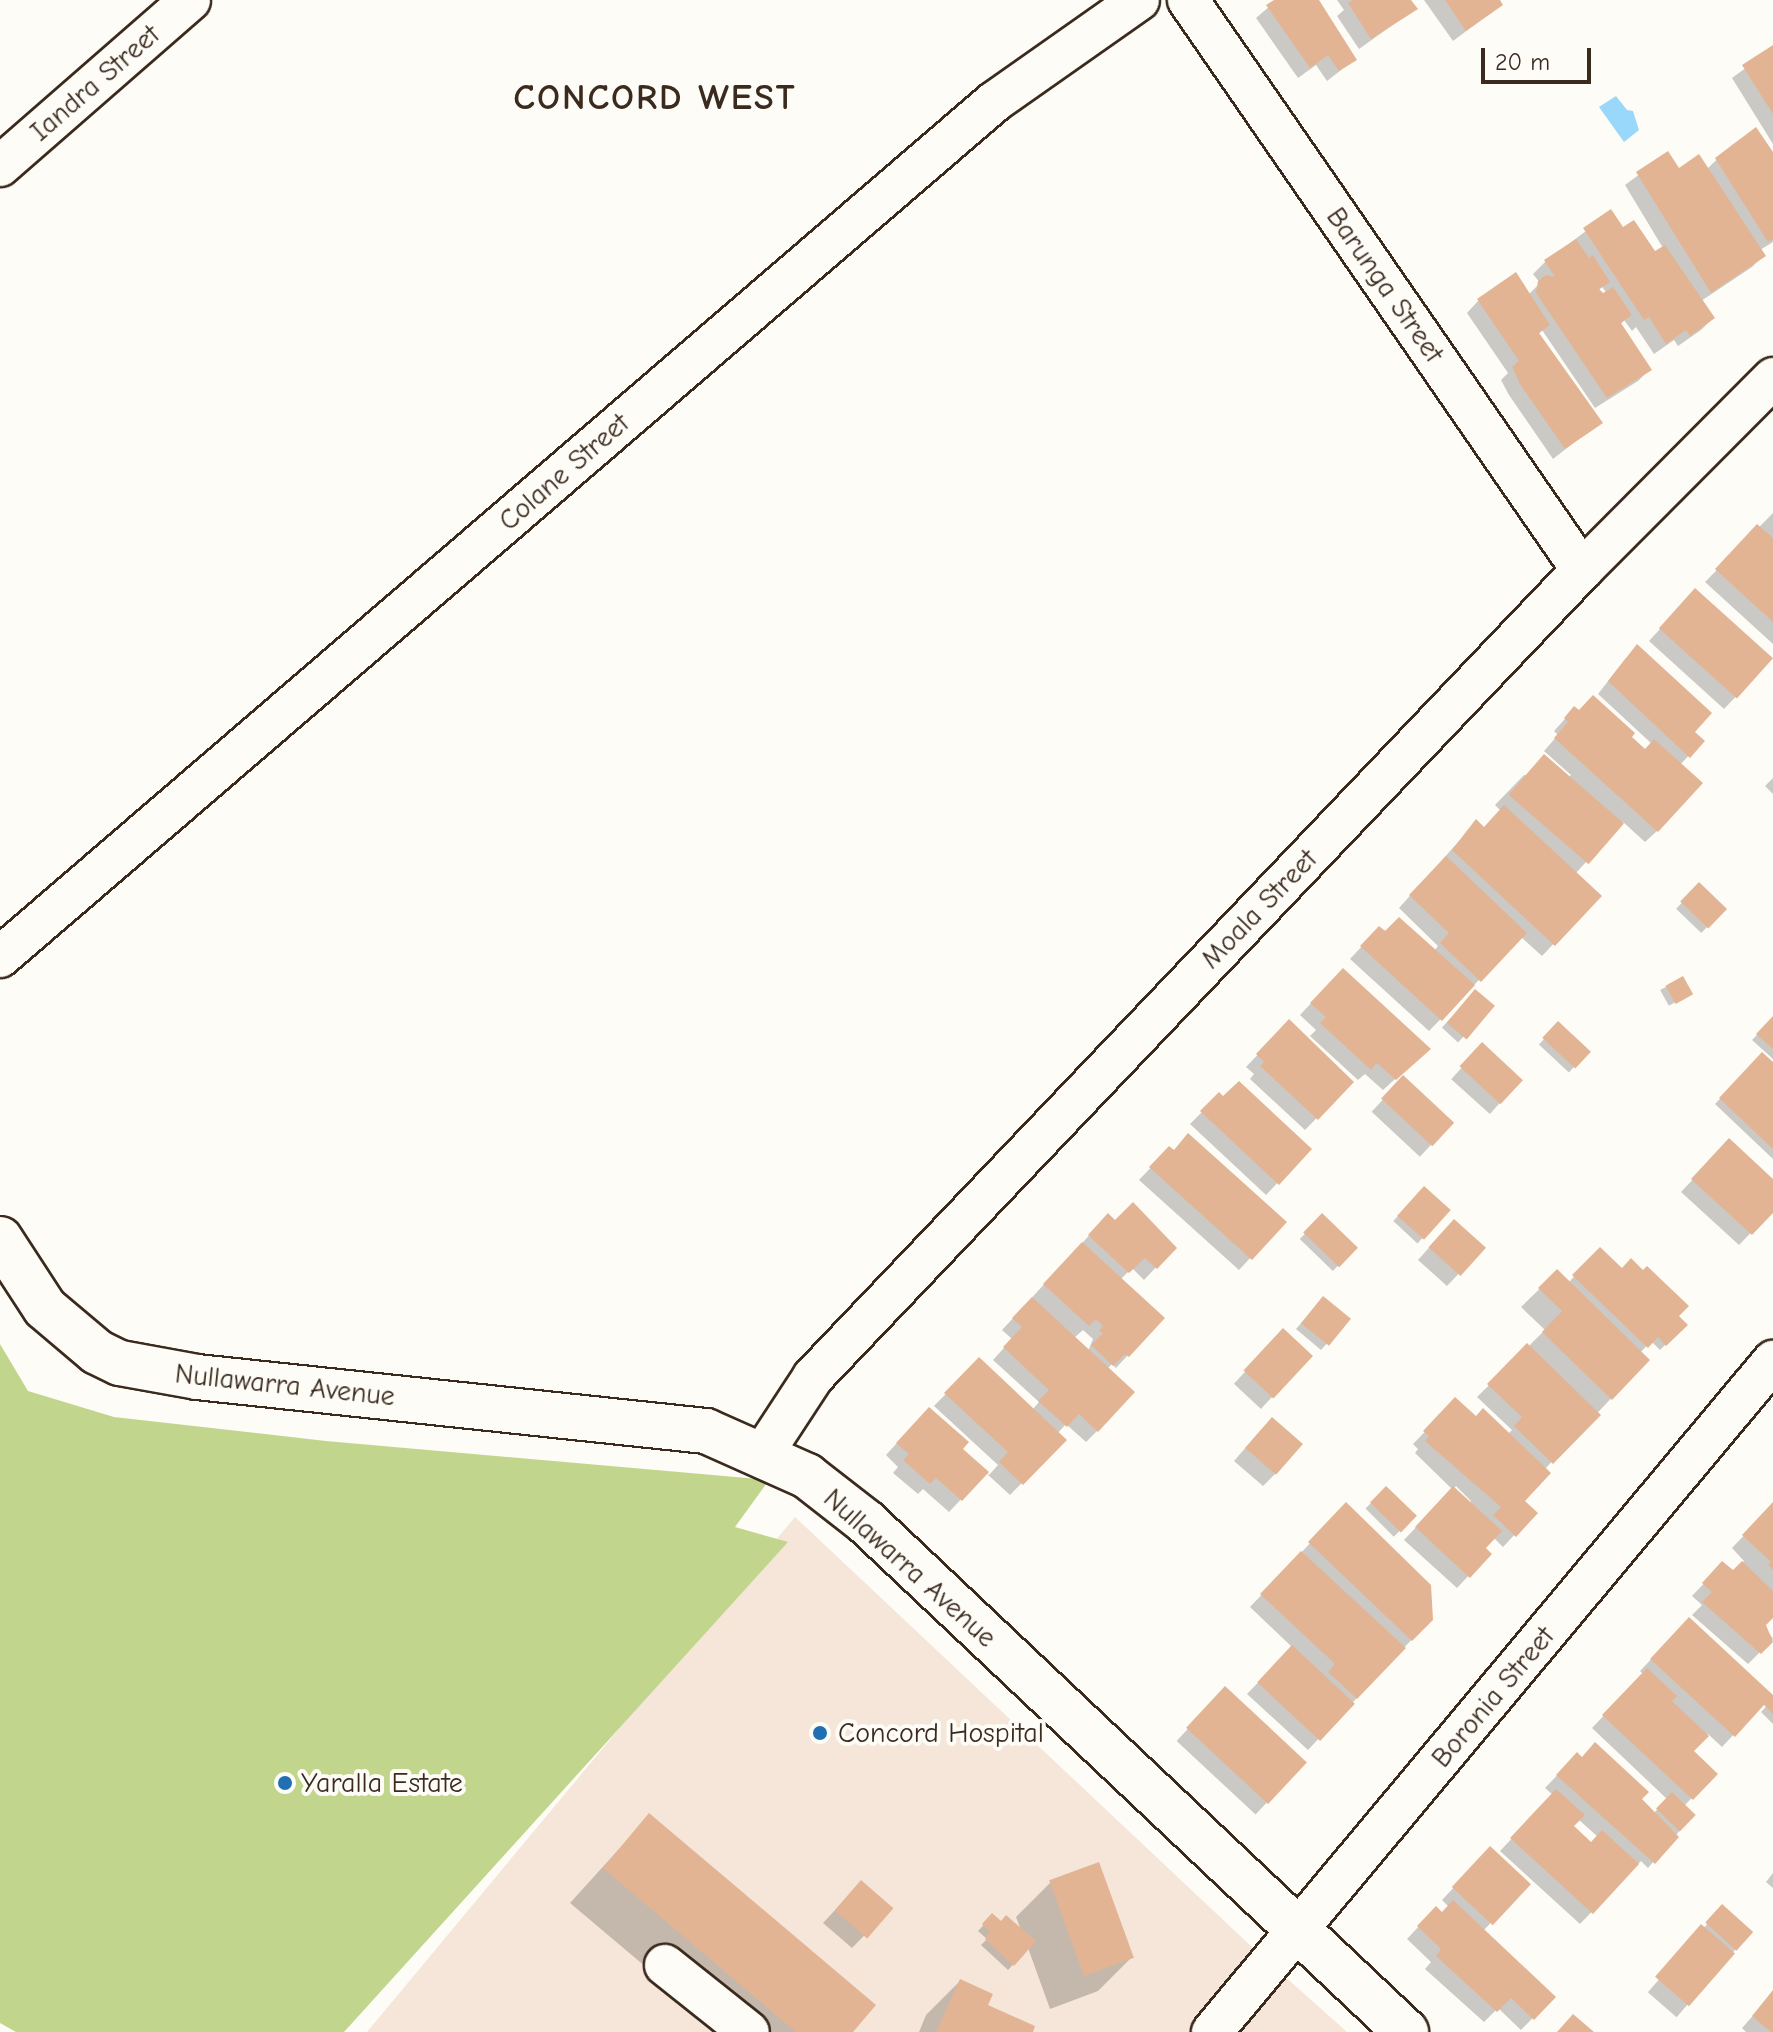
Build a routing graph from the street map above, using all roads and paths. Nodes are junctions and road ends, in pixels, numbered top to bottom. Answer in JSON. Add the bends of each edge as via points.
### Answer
{"nodes":[{"id":1,"x":190,"y":0,"type":"edge"},
{"id":2,"x":1139,"y":0,"type":"edge"},
{"id":3,"x":1188,"y":0,"type":"edge"},
{"id":4,"x":0,"y":166,"type":"edge"},
{"id":5,"x":1773,"y":378,"type":"edge"},
{"id":6,"x":1582,"y":570,"type":"junction"},
{"id":7,"x":0,"y":957,"type":"edge"},
{"id":8,"x":0,"y":1239,"type":"edge"},
{"id":9,"x":1773,"y":1361,"type":"edge"},
{"id":10,"x":762,"y":1455,"type":"junction"},
{"id":11,"x":1297,"y":1930,"type":"junction"},
{"id":12,"x":665,"y":1965,"type":"dead end"},
{"id":13,"x":749,"y":2032,"type":"edge"},
{"id":14,"x":1212,"y":2032,"type":"edge"},
{"id":15,"x":1406,"y":2032,"type":"edge"}],
"edges":[{"from":1,"to":4,"type":"street","name":"Iandra Street"},
{"from":2,"to":7,"type":"street","name":"Colane Street","via":[[994,102]]},
{"from":3,"to":6,"type":"street","name":"Barunga Street"},
{"from":5,"to":6,"type":"street","name":"Moala Street"},
{"from":6,"to":10,"type":"street","name":"Moala Street","via":[[813,1377]]},
{"from":8,"to":10,"type":"main road","name":"Nullawarra Avenue","via":[[45,1308],[97,1352],[120,1363],[197,1377],[706,1431]]},
{"from":9,"to":11,"type":"street","name":"Boronia Street"},
{"from":10,"to":11,"type":"main road","name":"Nullawarra Avenue","via":[[807,1476],[866,1522]]},
{"from":11,"to":14,"type":"street","name":"Boronia Street"},
{"from":11,"to":15,"type":"main road","name":"Nullawarra Avenue"},
{"from":12,"to":13,"type":"street"}]}
